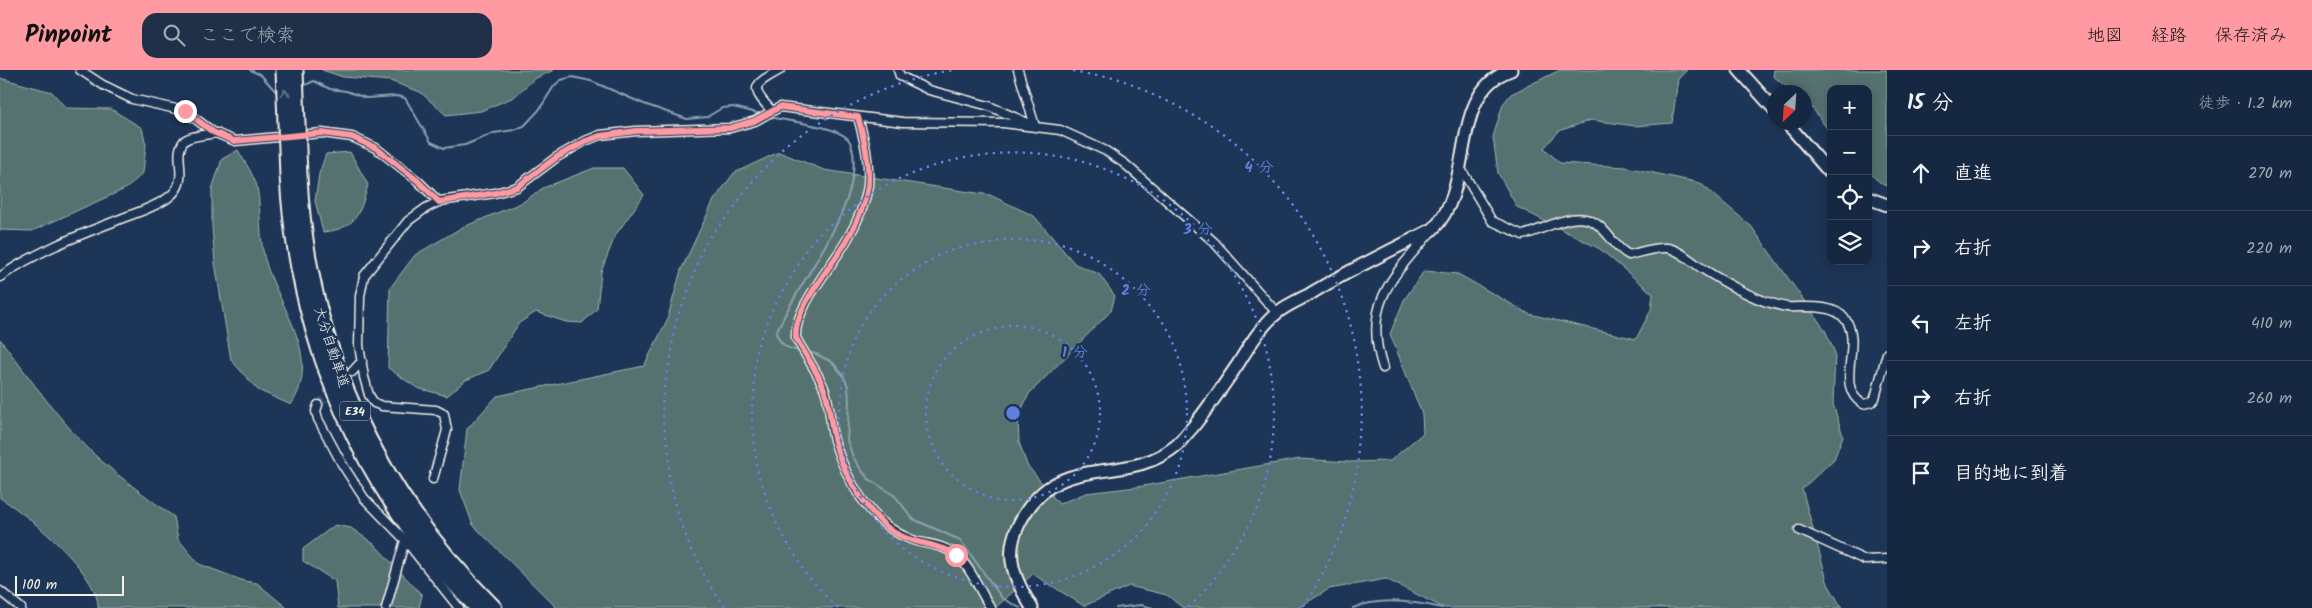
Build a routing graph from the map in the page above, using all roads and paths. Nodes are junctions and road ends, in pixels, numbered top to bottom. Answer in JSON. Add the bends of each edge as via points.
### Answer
{"nodes":[{"id":1,"x":80,"y":70,"type":"edge"},
{"id":2,"x":284,"y":70,"type":"edge"},
{"id":3,"x":295,"y":70,"type":"edge"},
{"id":4,"x":780,"y":70,"type":"edge"},
{"id":5,"x":898,"y":70,"type":"edge"},
{"id":6,"x":1018,"y":70,"type":"edge"},
{"id":7,"x":1511,"y":70,"type":"edge"},
{"id":8,"x":1739,"y":70,"type":"edge"},
{"id":9,"x":1767,"y":101,"type":"edge"},
{"id":10,"x":772,"y":112,"type":"junction"},
{"id":11,"x":858,"y":117,"type":"junction"},
{"id":12,"x":1035,"y":126,"type":"junction"},
{"id":13,"x":1793,"y":130,"type":"edge"},
{"id":14,"x":217,"y":133,"type":"junction"},
{"id":15,"x":1461,"y":168,"type":"junction"},
{"id":16,"x":1827,"y":169,"type":"edge"},
{"id":17,"x":294,"y":176,"type":"junction"},
{"id":18,"x":1872,"y":199,"type":"edge"},
{"id":19,"x":439,"y":202,"type":"junction"},
{"id":20,"x":1887,"y":205,"type":"edge"},
{"id":21,"x":1433,"y":229,"type":"junction"},
{"id":22,"x":0,"y":277,"type":"edge"},
{"id":23,"x":1277,"y":313,"type":"junction"},
{"id":24,"x":1887,"y":353,"type":"edge"},
{"id":25,"x":362,"y":361,"type":"junction"},
{"id":26,"x":1384,"y":368,"type":"dead end"},
{"id":27,"x":352,"y":372,"type":"dead end"},
{"id":28,"x":318,"y":405,"type":"dead end"},
{"id":29,"x":433,"y":479,"type":"dead end"},
{"id":30,"x":1799,"y":530,"type":"dead end"},
{"id":31,"x":404,"y":540,"type":"junction"},
{"id":32,"x":1887,"y":559,"type":"edge"},
{"id":33,"x":0,"y":591,"type":"edge"},
{"id":34,"x":21,"y":608,"type":"edge"},
{"id":35,"x":386,"y":608,"type":"edge"},
{"id":36,"x":459,"y":608,"type":"edge"},
{"id":37,"x":478,"y":608,"type":"edge"},
{"id":38,"x":494,"y":608,"type":"edge"},
{"id":39,"x":991,"y":608,"type":"edge"},
{"id":40,"x":1032,"y":608,"type":"edge"}],
"edges":[{"from":1,"to":14,"type":"street","via":[[132,99],[185,111]]},
{"from":17,"to":2,"type":"highway","name":"大分自動車道","number":"E34","one_way":true,"bridge":true},
{"from":3,"to":17,"type":"highway","name":"大分自動車道","number":"E34","bridge":true},
{"from":4,"to":10,"type":"street","via":[[761,80],[757,86],[759,97]]},
{"from":5,"to":12,"type":"street","via":[[900,76],[929,90],[990,106]]},
{"from":6,"to":12,"type":"street"},
{"from":7,"to":15,"type":"street","via":[[1483,89],[1470,116]]},
{"from":8,"to":9,"type":"street"},
{"from":10,"to":11,"type":"street","via":[[780,107]]},
{"from":10,"to":19,"type":"street","via":[[730,128],[636,131],[600,136],[557,157],[517,187]]},
{"from":11,"to":12,"type":"street","via":[[903,122]]},
{"from":11,"to":39,"type":"street","via":[[868,167],[862,208],[848,239],[806,305],[796,338],[824,387],[834,439],[860,496],[890,530],[956,555]]},
{"from":12,"to":23,"type":"street","via":[[1060,130],[1106,151],[1125,164],[1214,242]]},
{"from":13,"to":16,"type":"street"},
{"from":14,"to":19,"type":"street","via":[[234,141],[322,133],[352,137],[383,154]]},
{"from":14,"to":22,"type":"street","via":[[184,141],[180,150],[182,177],[175,191],[161,202],[70,238],[19,263]]},
{"from":15,"to":21,"type":"street","via":[[1451,203],[1444,218]]},
{"from":15,"to":24,"type":"street","via":[[1492,221],[1523,235],[1574,218],[1584,218],[1598,224],[1610,240],[1629,255],[1668,248],[1762,300],[1787,307],[1825,308],[1845,318],[1850,329],[1851,391],[1863,404],[1875,398]]},
{"from":17,"to":37,"type":"highway","name":"大分自動車道","number":"E34","via":[[297,260],[310,324],[331,384],[351,430],[399,513],[429,553]]},
{"from":17,"to":38,"type":"highway","name":"大分自動車道","number":"E34","via":[[308,267],[321,320],[354,410],[381,464],[409,508],[455,567]]},
{"from":18,"to":20,"type":"street"},
{"from":19,"to":25,"type":"street","via":[[408,221],[364,276],[360,296],[359,346]]},
{"from":21,"to":23,"type":"street"},
{"from":21,"to":26,"type":"street","via":[[1394,274],[1379,303],[1377,344]]},
{"from":23,"to":40,"type":"street","via":[[1253,341],[1210,406],[1177,445],[1146,463],[1054,482],[1035,498],[1016,531],[1010,556],[1016,581]]},
{"from":25,"to":27,"type":"street"},
{"from":25,"to":29,"type":"street","via":[[366,386],[374,403],[390,408],[436,410],[444,414],[447,430]]},
{"from":28,"to":31,"type":"street","via":[[318,419],[350,478],[364,498]]},
{"from":30,"to":32,"type":"street","via":[[1865,560]]},
{"from":31,"to":35,"type":"street"},
{"from":31,"to":36,"type":"street"},
{"from":33,"to":34,"type":"street"}]}
